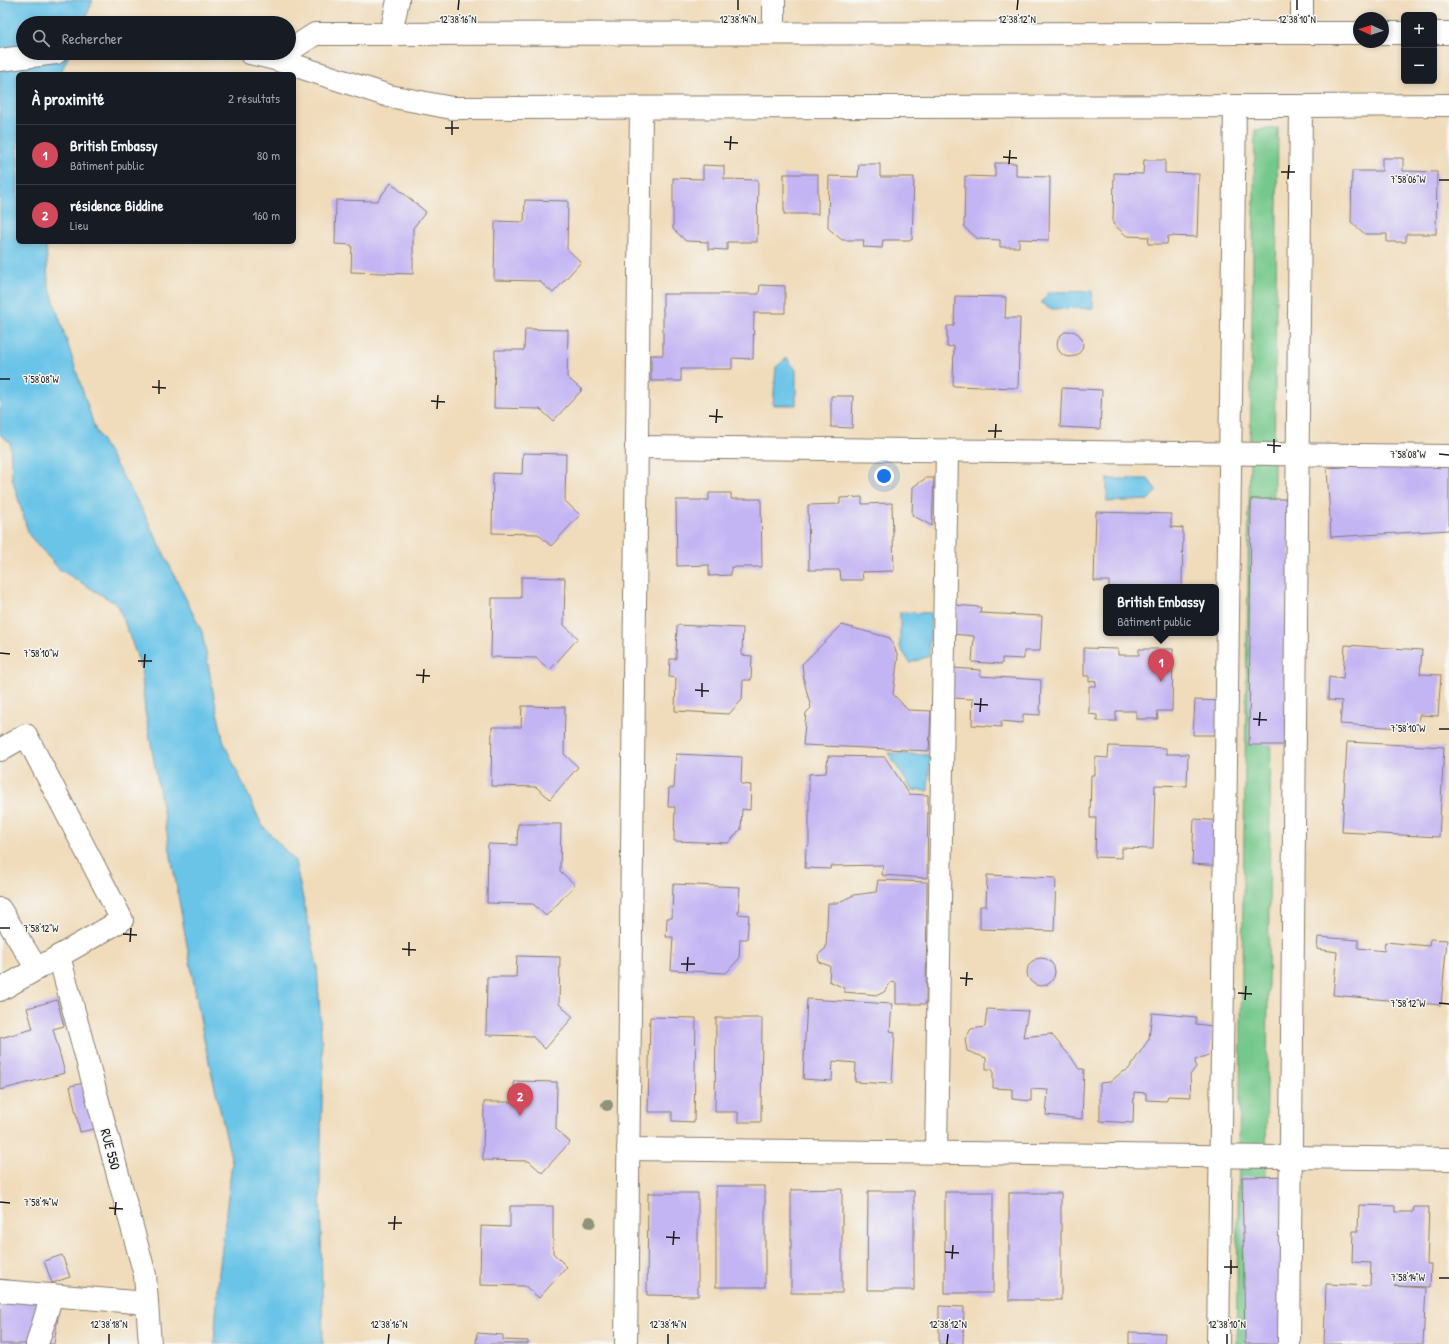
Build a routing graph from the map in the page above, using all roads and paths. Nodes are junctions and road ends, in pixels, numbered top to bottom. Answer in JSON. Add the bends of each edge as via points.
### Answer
{"nodes":[{"id":1,"x":398,"y":0,"type":"edge"},
{"id":2,"x":774,"y":0,"type":"edge"},
{"id":3,"x":1302,"y":0,"type":"edge"},
{"id":4,"x":1401,"y":32,"type":"edge"},
{"id":5,"x":1437,"y":32,"type":"edge"},
{"id":6,"x":1449,"y":32,"type":"edge"},
{"id":7,"x":391,"y":33,"type":"junction"},
{"id":8,"x":774,"y":33,"type":"junction"},
{"id":9,"x":1302,"y":33,"type":"junction"},
{"id":10,"x":1353,"y":33,"type":"edge"},
{"id":11,"x":1389,"y":33,"type":"edge"},
{"id":12,"x":296,"y":46,"type":"edge"},
{"id":13,"x":16,"y":58,"type":"edge"},
{"id":14,"x":296,"y":59,"type":"edge"},
{"id":15,"x":0,"y":60,"type":"edge"},
{"id":16,"x":1449,"y":105,"type":"edge"},
{"id":17,"x":1235,"y":106,"type":"junction"},
{"id":18,"x":1301,"y":106,"type":"junction"},
{"id":19,"x":641,"y":108,"type":"junction"},
{"id":20,"x":636,"y":447,"type":"junction"},
{"id":21,"x":947,"y":451,"type":"junction"},
{"id":22,"x":1230,"y":454,"type":"junction"},
{"id":23,"x":1298,"y":454,"type":"junction"},
{"id":24,"x":1449,"y":456,"type":"edge"},
{"id":25,"x":0,"y":750,"type":"edge"},
{"id":26,"x":0,"y":909,"type":"edge"},
{"id":27,"x":59,"y":956,"type":"junction"},
{"id":28,"x":37,"y":969,"type":"junction"},
{"id":29,"x":0,"y":990,"type":"edge"},
{"id":30,"x":628,"y":1149,"type":"junction"},
{"id":31,"x":936,"y":1152,"type":"junction"},
{"id":32,"x":1220,"y":1156,"type":"junction"},
{"id":33,"x":1291,"y":1157,"type":"junction"},
{"id":34,"x":1449,"y":1159,"type":"edge"},
{"id":35,"x":0,"y":1291,"type":"edge"},
{"id":36,"x":52,"y":1295,"type":"junction"},
{"id":37,"x":147,"y":1303,"type":"junction"},
{"id":38,"x":38,"y":1344,"type":"edge"},
{"id":39,"x":150,"y":1344,"type":"edge"},
{"id":40,"x":626,"y":1344,"type":"edge"},
{"id":41,"x":1218,"y":1344,"type":"edge"},
{"id":42,"x":1289,"y":1344,"type":"edge"}],
"edges":[{"from":1,"to":7,"type":"street"},
{"from":2,"to":8,"type":"street"},
{"from":3,"to":9,"type":"street"},
{"from":4,"to":11,"type":"street"},
{"from":5,"to":6,"type":"street"},
{"from":7,"to":8,"type":"street"},
{"from":7,"to":12,"type":"street","via":[[315,34]]},
{"from":8,"to":9,"type":"street"},
{"from":9,"to":10,"type":"street"},
{"from":13,"to":15,"type":"street"},
{"from":14,"to":19,"type":"street","via":[[389,96],[452,108]]},
{"from":16,"to":18,"type":"street"},
{"from":17,"to":18,"type":"street"},
{"from":17,"to":19,"type":"street"},
{"from":17,"to":22,"type":"street"},
{"from":18,"to":23,"type":"street"},
{"from":19,"to":20,"type":"street"},
{"from":20,"to":21,"type":"street"},
{"from":20,"to":30,"type":"street"},
{"from":21,"to":22,"type":"street"},
{"from":21,"to":31,"type":"street"},
{"from":22,"to":23,"type":"street"},
{"from":22,"to":32,"type":"street"},
{"from":23,"to":24,"type":"street"},
{"from":23,"to":33,"type":"street"},
{"from":25,"to":27,"type":"street","via":[[26,735],[122,920]]},
{"from":26,"to":28,"type":"street"},
{"from":27,"to":28,"type":"street"},
{"from":27,"to":37,"type":"street","name":"RUE 550","via":[[145,1276]]},
{"from":28,"to":29,"type":"street"},
{"from":30,"to":31,"type":"street"},
{"from":30,"to":40,"type":"street"},
{"from":31,"to":32,"type":"street"},
{"from":32,"to":33,"type":"street"},
{"from":32,"to":41,"type":"street"},
{"from":33,"to":34,"type":"street"},
{"from":33,"to":42,"type":"street"},
{"from":35,"to":36,"type":"street"},
{"from":36,"to":37,"type":"street"},
{"from":36,"to":38,"type":"street"},
{"from":37,"to":39,"type":"street","name":"RUE 550"}]}
